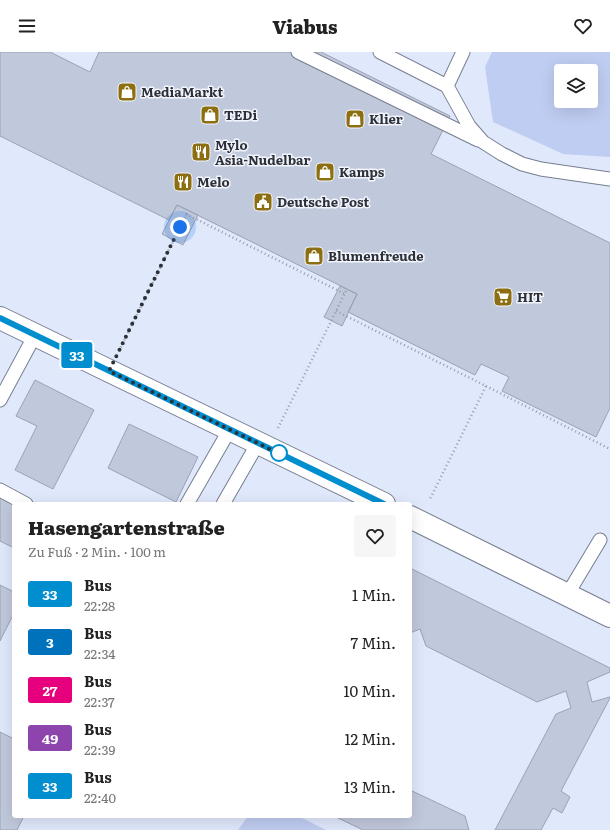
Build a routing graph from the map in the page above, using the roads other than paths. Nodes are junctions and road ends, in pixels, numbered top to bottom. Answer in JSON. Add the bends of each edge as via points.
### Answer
{"nodes":[{"id":1,"x":298,"y":52,"type":"edge"},
{"id":2,"x":380,"y":52,"type":"edge"},
{"id":3,"x":463,"y":52,"type":"edge"},
{"id":4,"x":447,"y":86,"type":"junction"},
{"id":5,"x":483,"y":142,"type":"junction"},
{"id":6,"x":610,"y":179,"type":"edge"},
{"id":7,"x":0,"y":318,"type":"edge"},
{"id":8,"x":35,"y":335,"type":"junction"},
{"id":9,"x":0,"y":400,"type":"edge"},
{"id":10,"x":230,"y":429,"type":"junction"},
{"id":11,"x":263,"y":445,"type":"junction"},
{"id":12,"x":0,"y":490,"type":"edge"},
{"id":13,"x":22,"y":502,"type":"edge"},
{"id":14,"x":188,"y":502,"type":"edge"},
{"id":15,"x":224,"y":502,"type":"edge"},
{"id":16,"x":380,"y":502,"type":"edge"},
{"id":17,"x":414,"y":519,"type":"edge"},
{"id":18,"x":600,"y":540,"type":"dead end"},
{"id":19,"x":567,"y":594,"type":"junction"},
{"id":20,"x":610,"y":616,"type":"edge"}],
"edges":[{"from":1,"to":5,"type":"lane"},
{"from":2,"to":4,"type":"lane"},
{"from":3,"to":4,"type":"lane"},
{"from":4,"to":5,"type":"lane","via":[[469,126]]},
{"from":5,"to":6,"type":"lane","via":[[522,164]]},
{"from":7,"to":8,"type":"street"},
{"from":8,"to":9,"type":"lane"},
{"from":8,"to":10,"type":"street"},
{"from":10,"to":11,"type":"street"},
{"from":10,"to":14,"type":"lane"},
{"from":11,"to":15,"type":"lane"},
{"from":11,"to":16,"type":"street"},
{"from":12,"to":13,"type":"lane"},
{"from":17,"to":19,"type":"street"},
{"from":18,"to":19,"type":"lane"},
{"from":19,"to":20,"type":"street"}]}
